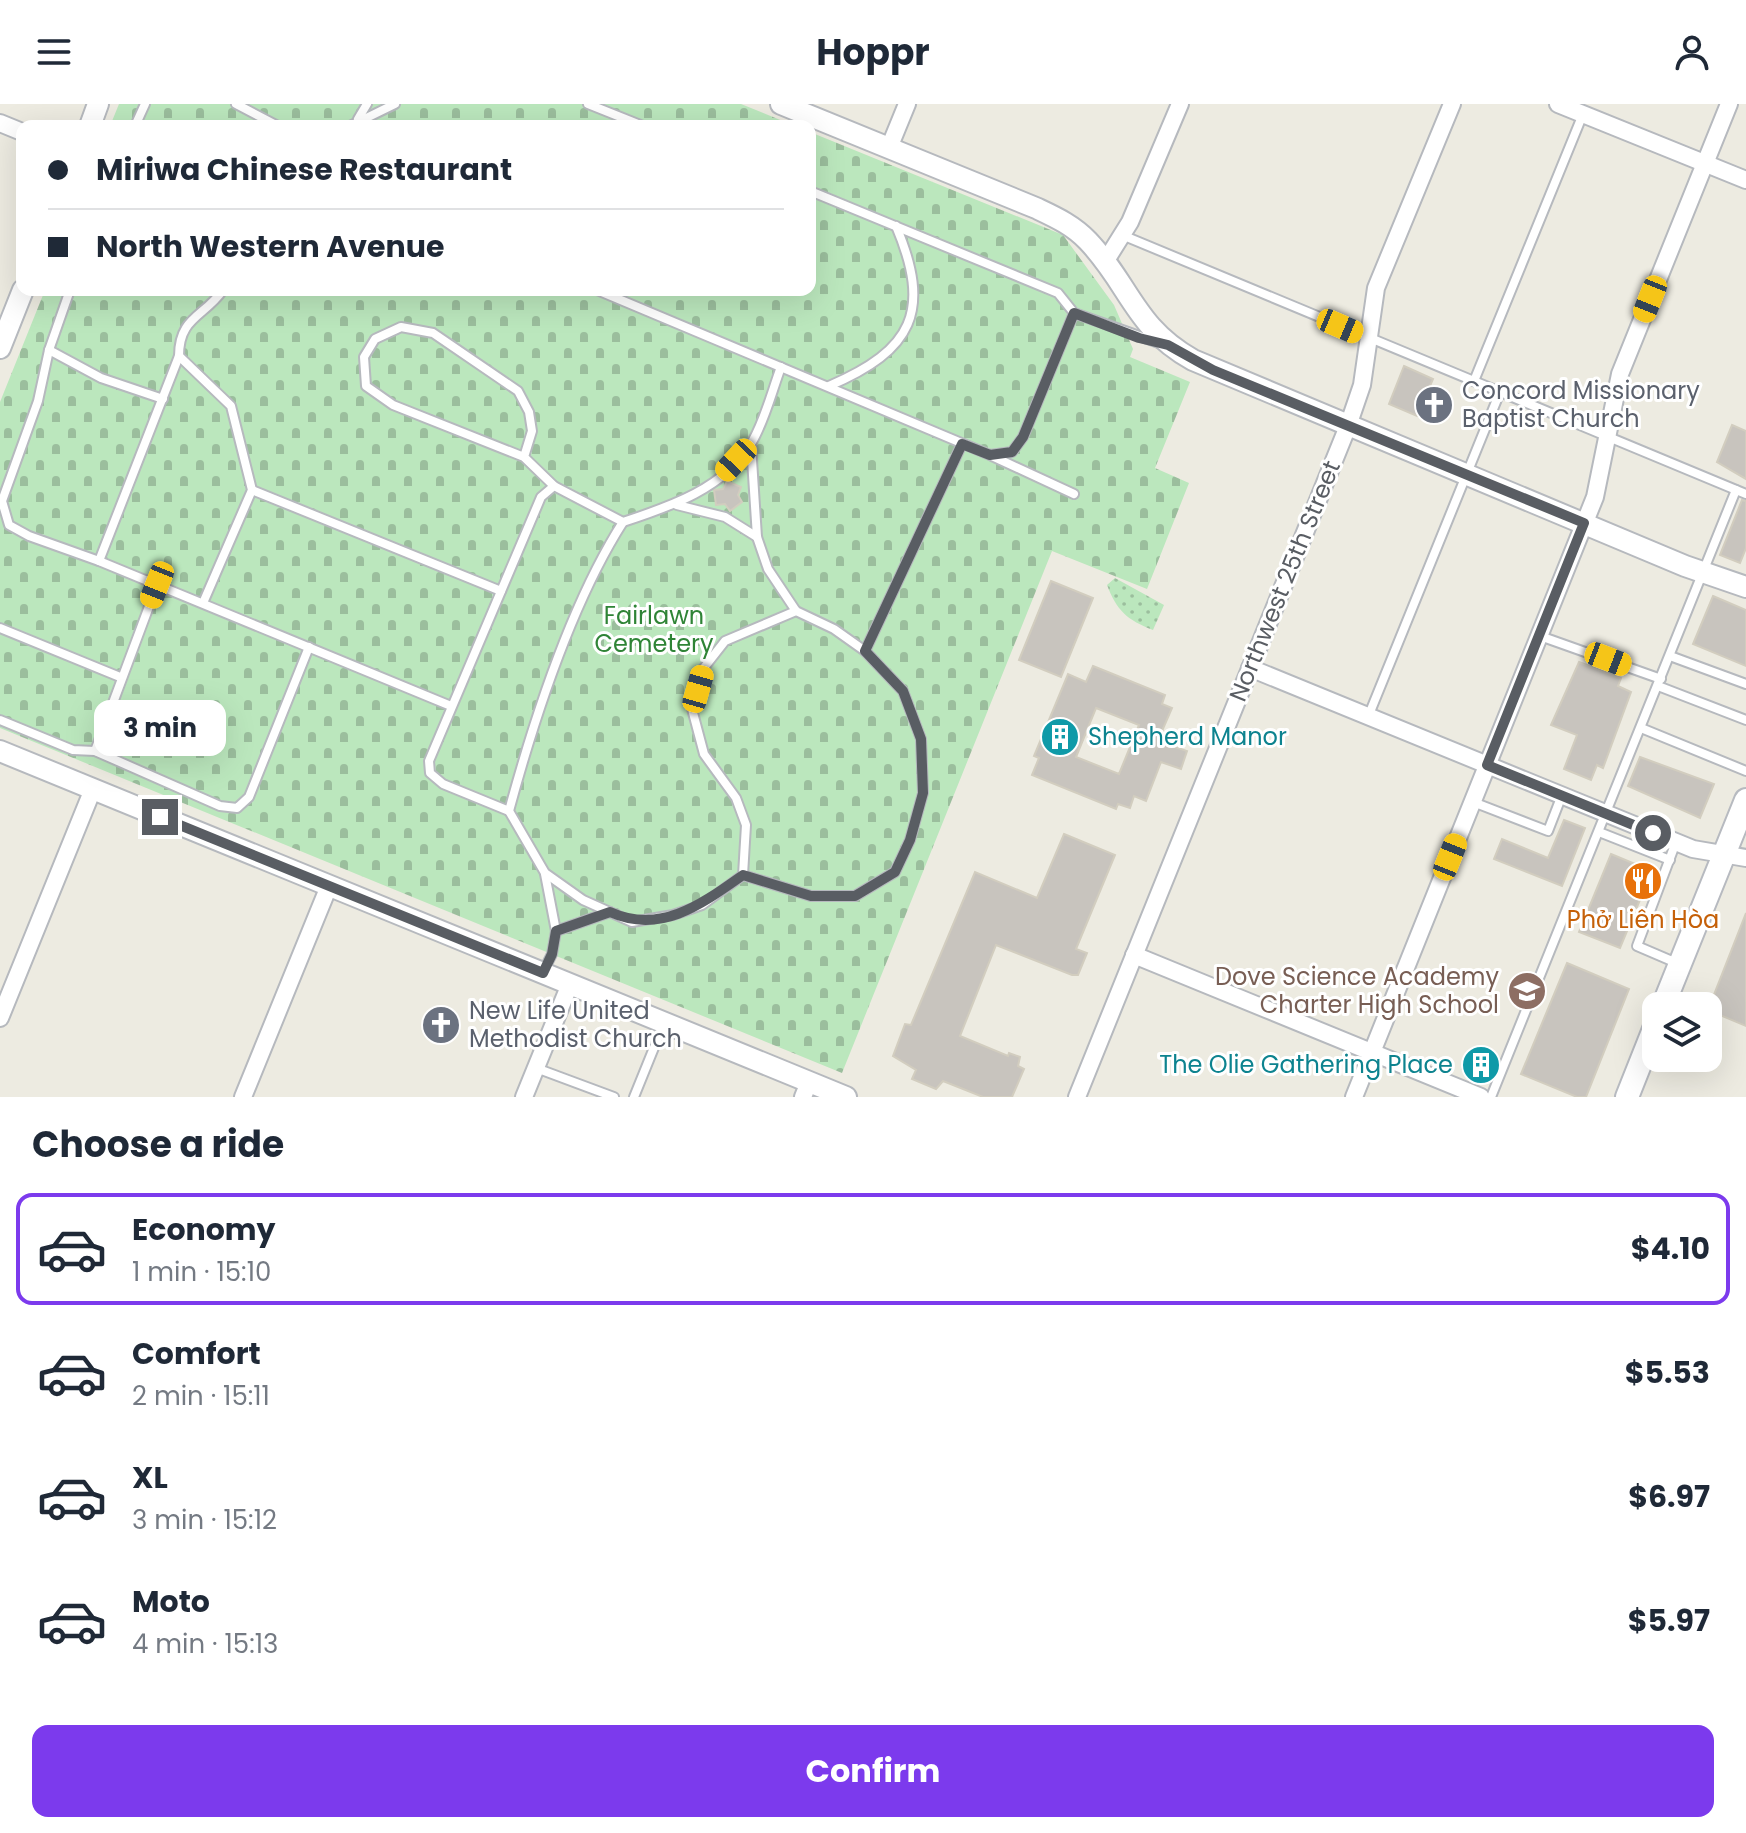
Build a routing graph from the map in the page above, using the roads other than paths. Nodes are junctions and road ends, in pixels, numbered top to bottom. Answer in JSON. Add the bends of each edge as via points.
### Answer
{"nodes":[{"id":1,"x":236,"y":104,"type":"edge"},
{"id":2,"x":395,"y":104,"type":"edge"},
{"id":3,"x":588,"y":104,"type":"edge"},
{"id":4,"x":781,"y":104,"type":"edge"},
{"id":5,"x":907,"y":104,"type":"edge"},
{"id":6,"x":1180,"y":104,"type":"edge"},
{"id":7,"x":1452,"y":104,"type":"edge"},
{"id":8,"x":1558,"y":104,"type":"edge"},
{"id":9,"x":1729,"y":104,"type":"edge"},
{"id":10,"x":1583,"y":114,"type":"junction"},
{"id":11,"x":267,"y":120,"type":"edge"},
{"id":12,"x":361,"y":120,"type":"edge"},
{"id":13,"x":624,"y":120,"type":"edge"},
{"id":14,"x":889,"y":148,"type":"junction"},
{"id":15,"x":1705,"y":164,"type":"junction"},
{"id":16,"x":1746,"y":180,"type":"edge"},
{"id":17,"x":816,"y":193,"type":"edge"},
{"id":18,"x":896,"y":226,"type":"junction"},
{"id":19,"x":1122,"y":235,"type":"junction"},
{"id":20,"x":1105,"y":262,"type":"junction"},
{"id":21,"x":21,"y":296,"type":"edge"},
{"id":22,"x":68,"y":296,"type":"edge"},
{"id":23,"x":217,"y":296,"type":"edge"},
{"id":24,"x":611,"y":296,"type":"edge"},
{"id":25,"x":1074,"y":313,"type":"junction"},
{"id":26,"x":1369,"y":338,"type":"junction"},
{"id":27,"x":1168,"y":345,"type":"junction"},
{"id":28,"x":0,"y":348,"type":"edge"},
{"id":29,"x":49,"y":350,"type":"junction"},
{"id":30,"x":179,"y":356,"type":"junction"},
{"id":31,"x":781,"y":367,"type":"junction"},
{"id":32,"x":1474,"y":381,"type":"junction"},
{"id":33,"x":829,"y":386,"type":"junction"},
{"id":34,"x":1500,"y":392,"type":"junction"},
{"id":35,"x":163,"y":399,"type":"junction"},
{"id":36,"x":1348,"y":426,"type":"junction"},
{"id":37,"x":1606,"y":435,"type":"junction"},
{"id":38,"x":751,"y":444,"type":"junction"},
{"id":39,"x":962,"y":444,"type":"junction"},
{"id":40,"x":990,"y":455,"type":"junction"},
{"id":41,"x":524,"y":457,"type":"junction"},
{"id":42,"x":1466,"y":475,"type":"junction"},
{"id":43,"x":554,"y":486,"type":"junction"},
{"id":44,"x":252,"y":490,"type":"junction"},
{"id":45,"x":1736,"y":490,"type":"junction"},
{"id":46,"x":1074,"y":494,"type":"dead end"},
{"id":47,"x":1746,"y":494,"type":"edge"},
{"id":48,"x":677,"y":505,"type":"junction"},
{"id":49,"x":623,"y":522,"type":"junction"},
{"id":50,"x":1584,"y":523,"type":"junction"},
{"id":51,"x":757,"y":537,"type":"junction"},
{"id":52,"x":99,"y":561,"type":"junction"},
{"id":53,"x":1704,"y":573,"type":"junction"},
{"id":54,"x":157,"y":585,"type":"junction"},
{"id":55,"x":1746,"y":587,"type":"edge"},
{"id":56,"x":501,"y":591,"type":"junction"},
{"id":57,"x":203,"y":603,"type":"junction"},
{"id":58,"x":796,"y":611,"type":"junction"},
{"id":59,"x":0,"y":628,"type":"edge"},
{"id":60,"x":1539,"y":635,"type":"junction"},
{"id":61,"x":309,"y":647,"type":"junction"},
{"id":62,"x":865,"y":651,"type":"junction"},
{"id":63,"x":1670,"y":656,"type":"junction"},
{"id":64,"x":1250,"y":668,"type":"junction"},
{"id":65,"x":120,"y":677,"type":"junction"},
{"id":66,"x":1660,"y":682,"type":"junction"},
{"id":67,"x":1746,"y":684,"type":"edge"},
{"id":68,"x":451,"y":706,"type":"junction"},
{"id":69,"x":1368,"y":717,"type":"junction"},
{"id":70,"x":0,"y":720,"type":"edge"},
{"id":71,"x":1746,"y":720,"type":"edge"},
{"id":72,"x":1641,"y":728,"type":"junction"},
{"id":73,"x":0,"y":751,"type":"edge"},
{"id":74,"x":95,"y":751,"type":"junction"},
{"id":75,"x":1487,"y":765,"type":"junction"},
{"id":76,"x":1746,"y":771,"type":"edge"},
{"id":77,"x":93,"y":789,"type":"junction"},
{"id":78,"x":1562,"y":795,"type":"junction"},
{"id":79,"x":1746,"y":800,"type":"edge"},
{"id":80,"x":1473,"y":802,"type":"junction"},
{"id":81,"x":509,"y":811,"type":"junction"},
{"id":82,"x":1607,"y":814,"type":"junction"},
{"id":83,"x":1599,"y":832,"type":"junction"},
{"id":84,"x":1676,"y":842,"type":"junction"},
{"id":85,"x":1735,"y":856,"type":"edge"},
{"id":86,"x":1670,"y":860,"type":"junction"},
{"id":87,"x":545,"y":873,"type":"junction"},
{"id":88,"x":743,"y":875,"type":"junction"},
{"id":89,"x":329,"y":886,"type":"junction"},
{"id":90,"x":610,"y":912,"type":"junction"},
{"id":91,"x":556,"y":931,"type":"junction"},
{"id":92,"x":1134,"y":955,"type":"junction"},
{"id":93,"x":1680,"y":964,"type":"junction"},
{"id":94,"x":543,"y":973,"type":"junction"},
{"id":95,"x":570,"y":984,"type":"junction"},
{"id":96,"x":1669,"y":992,"type":"edge"},
{"id":97,"x":0,"y":1018,"type":"edge"},
{"id":98,"x":664,"y":1023,"type":"junction"},
{"id":99,"x":1372,"y":1051,"type":"junction"},
{"id":100,"x":1642,"y":1059,"type":"edge"},
{"id":101,"x":536,"y":1068,"type":"junction"},
{"id":102,"x":806,"y":1089,"type":"edge"},
{"id":103,"x":243,"y":1097,"type":"edge"},
{"id":104,"x":524,"y":1097,"type":"edge"},
{"id":105,"x":614,"y":1097,"type":"edge"},
{"id":106,"x":634,"y":1097,"type":"edge"},
{"id":107,"x":846,"y":1097,"type":"edge"},
{"id":108,"x":1077,"y":1097,"type":"edge"},
{"id":109,"x":1354,"y":1097,"type":"edge"},
{"id":110,"x":1481,"y":1097,"type":"edge"},
{"id":111,"x":1491,"y":1097,"type":"edge"},
{"id":112,"x":1627,"y":1097,"type":"edge"}],
"edges":[{"from":1,"to":11,"type":"lane"},
{"from":2,"to":12,"type":"lane"},
{"from":3,"to":13,"type":"lane"},
{"from":4,"to":14,"type":"street"},
{"from":5,"to":14,"type":"street"},
{"from":6,"to":19,"type":"street"},
{"from":7,"to":26,"type":"street","name":"Northwest 25th Street","via":[[1376,288]]},
{"from":8,"to":10,"type":"street"},
{"from":9,"to":15,"type":"street"},
{"from":10,"to":15,"type":"street"},
{"from":10,"to":32,"type":"lane"},
{"from":14,"to":20,"type":"street","via":[[1059,219]]},
{"from":15,"to":16,"type":"street"},
{"from":15,"to":37,"type":"street","via":[[1620,374]]},
{"from":17,"to":18,"type":"lane"},
{"from":18,"to":25,"type":"lane","via":[[1058,293]]},
{"from":18,"to":33,"type":"lane","via":[[915,289],[908,322],[898,345],[867,369]]},
{"from":19,"to":20,"type":"street"},
{"from":19,"to":26,"type":"lane"},
{"from":20,"to":27,"type":"street","via":[[1142,319]]},
{"from":21,"to":28,"type":"street"},
{"from":22,"to":29,"type":"lane"},
{"from":23,"to":30,"type":"lane","via":[[187,324],[179,338]]},
{"from":24,"to":31,"type":"lane"},
{"from":25,"to":27,"type":"lane"},
{"from":25,"to":40,"type":"lane","via":[[1023,437],[1012,452]]},
{"from":26,"to":32,"type":"lane"},
{"from":26,"to":36,"type":"street","name":"Northwest 25th Street","via":[[1362,385]]},
{"from":27,"to":36,"type":"street","via":[[1213,370]]},
{"from":29,"to":35,"type":"lane","via":[[101,378]]},
{"from":29,"to":52,"type":"lane","via":[[38,401],[2,501],[9,525]]},
{"from":30,"to":35,"type":"lane"},
{"from":30,"to":44,"type":"lane","via":[[231,406]]},
{"from":31,"to":33,"type":"lane"},
{"from":31,"to":38,"type":"lane"},
{"from":32,"to":34,"type":"lane"},
{"from":33,"to":39,"type":"lane"},
{"from":34,"to":37,"type":"lane"},
{"from":34,"to":42,"type":"lane"},
{"from":35,"to":52,"type":"lane"},
{"from":36,"to":42,"type":"street"},
{"from":36,"to":64,"type":"street","name":"Northwest 25th Street"},
{"from":37,"to":45,"type":"lane"},
{"from":37,"to":50,"type":"street","via":[[1599,481]]},
{"from":38,"to":48,"type":"lane","via":[[721,477]]},
{"from":38,"to":51,"type":"lane"},
{"from":39,"to":40,"type":"lane"},
{"from":39,"to":62,"type":"lane"},
{"from":40,"to":46,"type":"lane"},
{"from":41,"to":41,"type":"lane","via":[[532,431],[518,391],[433,333],[401,327],[375,339],[364,357],[366,386],[393,405]]},
{"from":41,"to":43,"type":"lane"},
{"from":42,"to":50,"type":"street"},
{"from":42,"to":69,"type":"lane"},
{"from":43,"to":49,"type":"lane"},
{"from":43,"to":56,"type":"lane","via":[[541,497]]},
{"from":44,"to":56,"type":"lane"},
{"from":44,"to":57,"type":"lane"},
{"from":45,"to":47,"type":"lane"},
{"from":45,"to":53,"type":"lane"},
{"from":48,"to":49,"type":"lane"},
{"from":48,"to":51,"type":"lane","via":[[725,517]]},
{"from":49,"to":81,"type":"lane","via":[[598,562],[520,763]]},
{"from":50,"to":53,"type":"street"},
{"from":50,"to":60,"type":"street"},
{"from":51,"to":58,"type":"lane","via":[[768,569]]},
{"from":52,"to":54,"type":"lane"},
{"from":53,"to":55,"type":"street"},
{"from":53,"to":63,"type":"lane"},
{"from":54,"to":57,"type":"lane"},
{"from":54,"to":65,"type":"lane"},
{"from":56,"to":68,"type":"lane"},
{"from":57,"to":61,"type":"lane"},
{"from":58,"to":62,"type":"lane"},
{"from":58,"to":88,"type":"lane","via":[[725,641],[703,669],[692,709],[704,754],[736,798],[746,825]]},
{"from":59,"to":65,"type":"lane"},
{"from":60,"to":66,"type":"lane"},
{"from":60,"to":75,"type":"street"},
{"from":61,"to":68,"type":"lane"},
{"from":61,"to":74,"type":"lane","via":[[249,797],[237,808],[220,806]]},
{"from":62,"to":88,"type":"lane","via":[[903,691],[921,739],[923,793],[895,872],[855,896],[811,896]]},
{"from":63,"to":66,"type":"lane"},
{"from":63,"to":67,"type":"lane"},
{"from":64,"to":69,"type":"street"},
{"from":64,"to":92,"type":"street","name":"Northwest 25th Street"},
{"from":65,"to":74,"type":"lane"},
{"from":66,"to":71,"type":"lane"},
{"from":66,"to":72,"type":"lane"},
{"from":68,"to":81,"type":"lane","via":[[429,761],[430,773],[443,784]]},
{"from":69,"to":75,"type":"street"},
{"from":70,"to":74,"type":"lane","via":[[73,750]]},
{"from":72,"to":76,"type":"lane"},
{"from":72,"to":82,"type":"lane"},
{"from":73,"to":77,"type":"street"},
{"from":75,"to":78,"type":"street"},
{"from":75,"to":80,"type":"street"},
{"from":77,"to":89,"type":"street"},
{"from":77,"to":97,"type":"street"},
{"from":78,"to":80,"type":"lane","via":[[1548,831]]},
{"from":78,"to":82,"type":"street"},
{"from":79,"to":85,"type":"main road"},
{"from":80,"to":99,"type":"street"},
{"from":81,"to":87,"type":"lane"},
{"from":82,"to":83,"type":"lane"},
{"from":82,"to":84,"type":"street"},
{"from":83,"to":86,"type":"lane"},
{"from":83,"to":111,"type":"lane"},
{"from":84,"to":85,"type":"street"},
{"from":84,"to":86,"type":"lane"},
{"from":85,"to":93,"type":"main road"},
{"from":86,"to":93,"type":"lane","via":[[1637,946]]},
{"from":87,"to":90,"type":"lane"},
{"from":87,"to":91,"type":"lane"},
{"from":88,"to":90,"type":"lane","via":[[702,905],[673,915],[632,922]]},
{"from":89,"to":94,"type":"street"},
{"from":89,"to":103,"type":"street"},
{"from":90,"to":91,"type":"lane"},
{"from":91,"to":94,"type":"lane"},
{"from":92,"to":99,"type":"street"},
{"from":92,"to":108,"type":"street","name":"Northwest 25th Street"},
{"from":93,"to":96,"type":"main road"},
{"from":94,"to":95,"type":"street"},
{"from":95,"to":98,"type":"street"},
{"from":95,"to":101,"type":"street"},
{"from":98,"to":102,"type":"street"},
{"from":98,"to":106,"type":"lane"},
{"from":99,"to":109,"type":"street"},
{"from":99,"to":110,"type":"street"},
{"from":100,"to":112,"type":"main road"},
{"from":101,"to":104,"type":"street"},
{"from":101,"to":105,"type":"lane"},
{"from":102,"to":107,"type":"street"}]}
